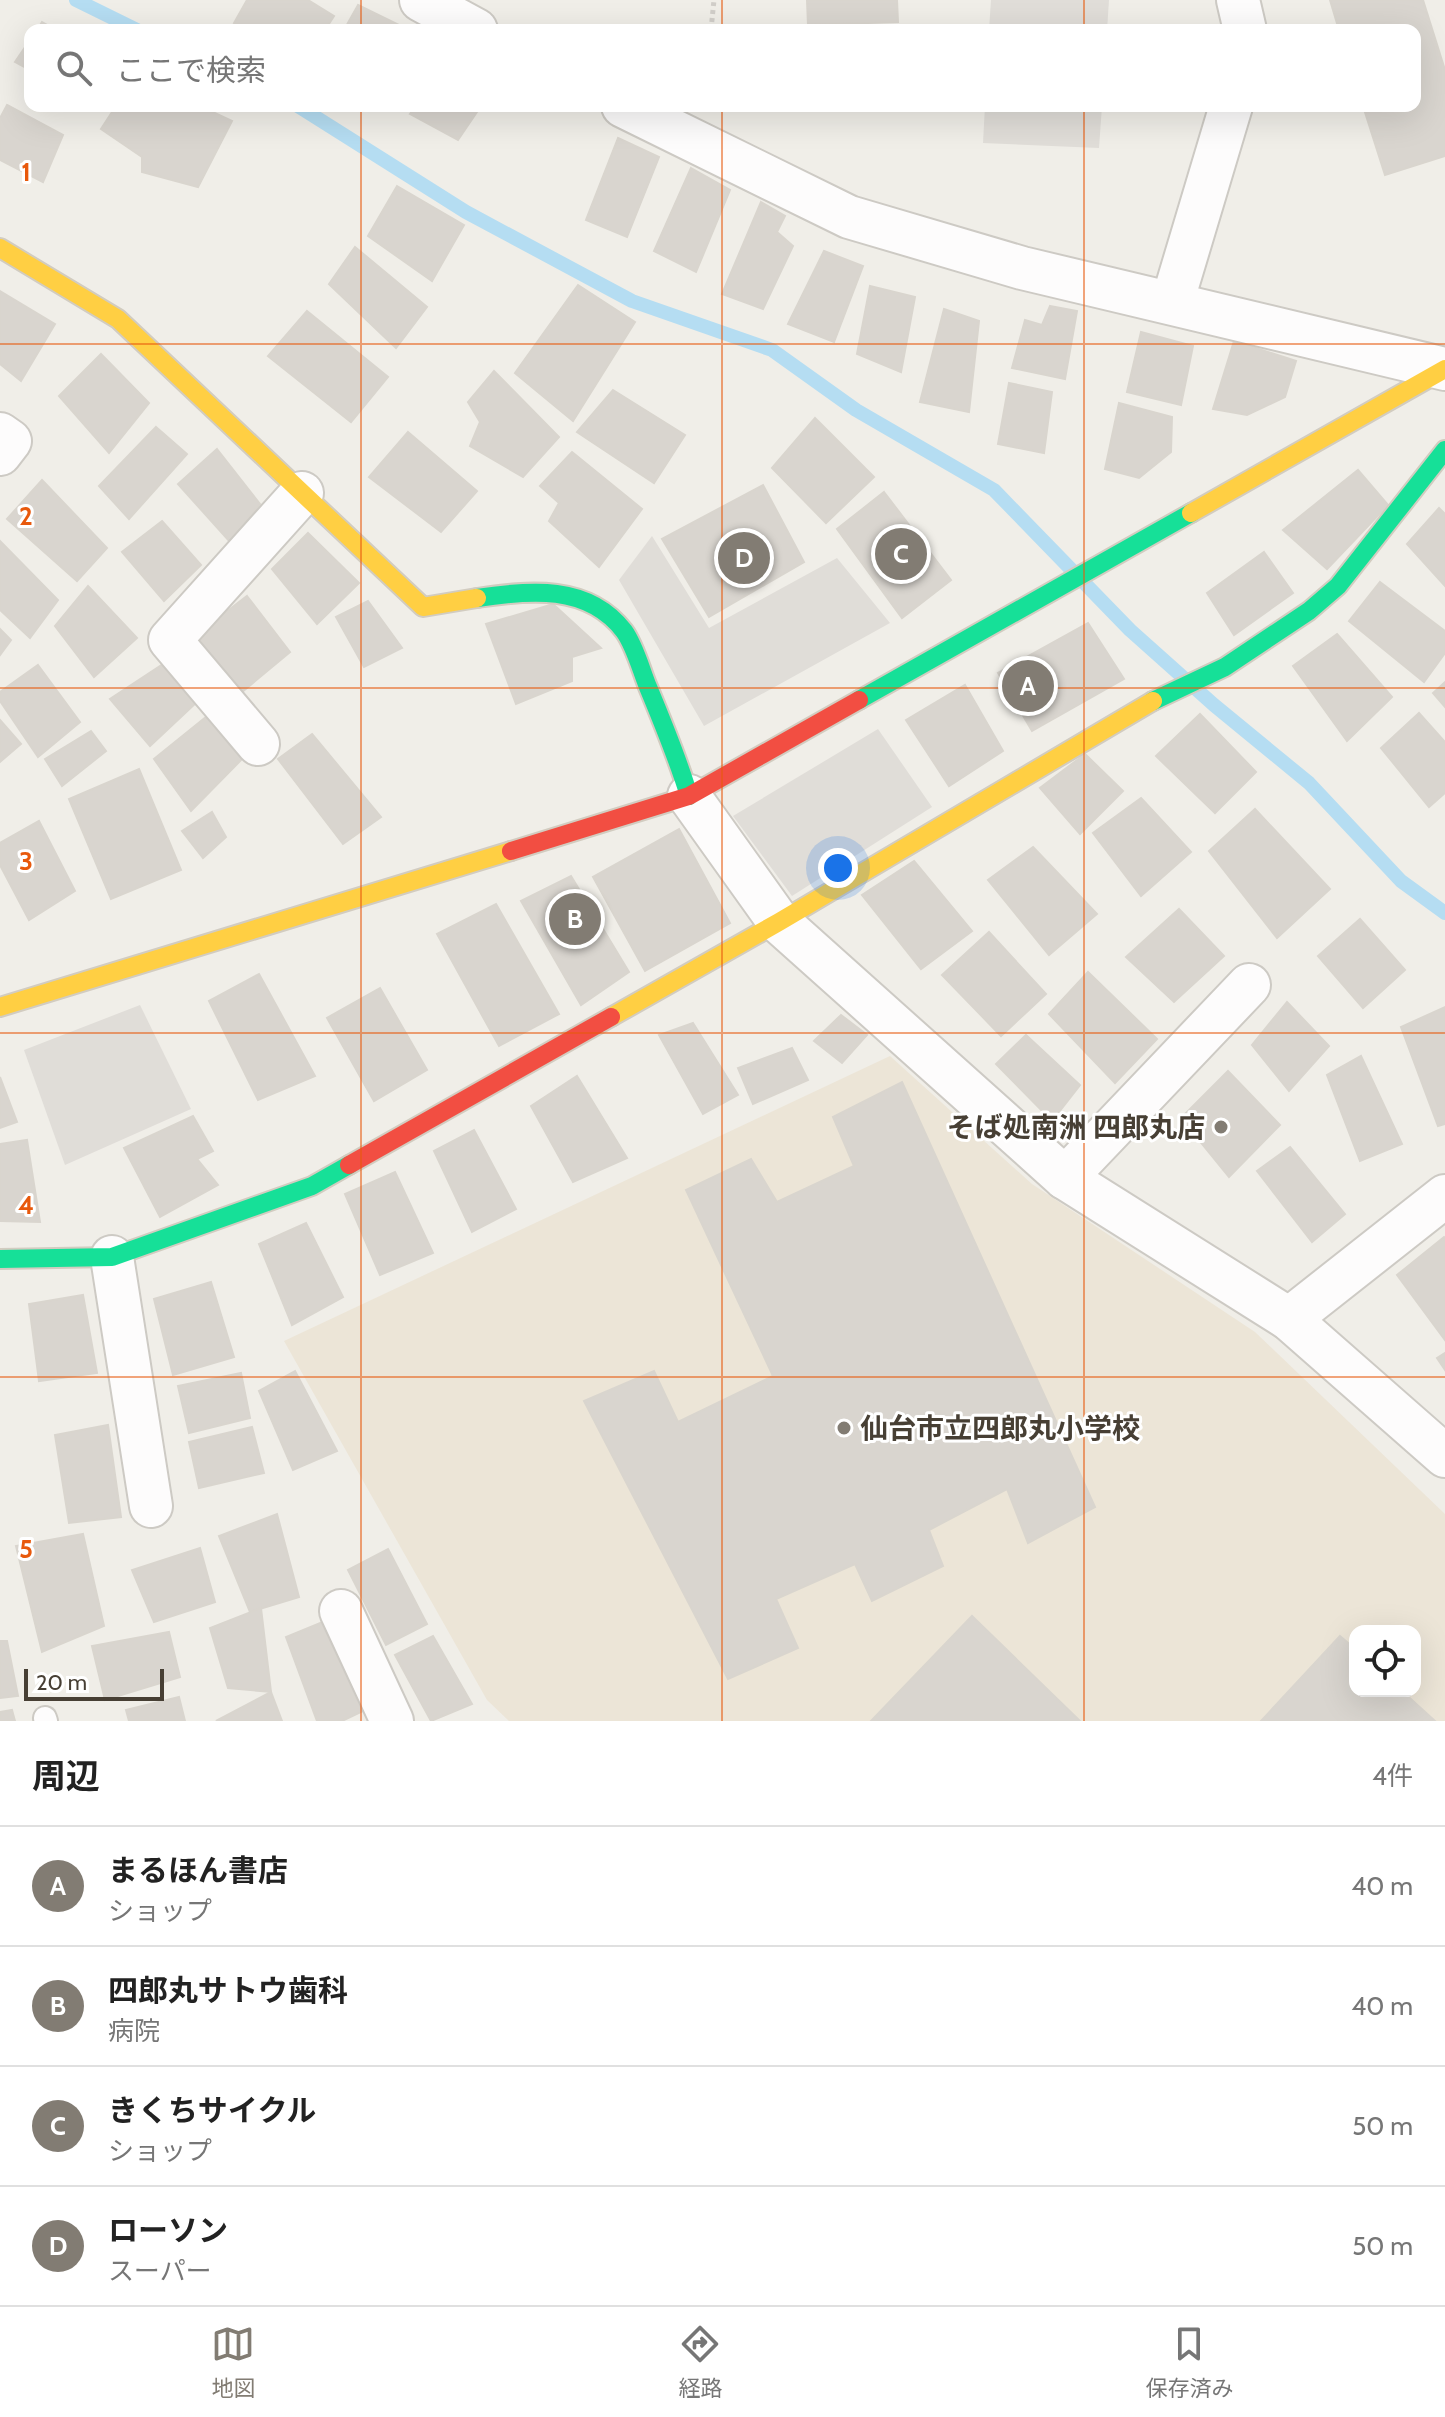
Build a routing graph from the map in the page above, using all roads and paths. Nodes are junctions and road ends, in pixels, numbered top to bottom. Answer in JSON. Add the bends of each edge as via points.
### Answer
{"nodes":[{"id":1,"x":421,"y":0,"type":"edge"},
{"id":2,"x":714,"y":0,"type":"edge"},
{"id":3,"x":1238,"y":0,"type":"edge"},
{"id":4,"x":465,"y":24,"type":"edge"},
{"id":5,"x":712,"y":24,"type":"edge"},
{"id":6,"x":1244,"y":24,"type":"edge"},
{"id":7,"x":635,"y":112,"type":"edge"},
{"id":8,"x":1229,"y":112,"type":"edge"},
{"id":9,"x":0,"y":248,"type":"edge"},
{"id":10,"x":1172,"y":303,"type":"junction"},
{"id":11,"x":1445,"y":369,"type":"edge"},
{"id":12,"x":0,"y":434,"type":"edge"},
{"id":13,"x":1445,"y":450,"type":"edge"},
{"id":14,"x":0,"y":454,"type":"edge"},
{"id":15,"x":302,"y":493,"type":"junction"},
{"id":16,"x":258,"y":744,"type":"dead end"},
{"id":17,"x":689,"y":796,"type":"junction"},
{"id":18,"x":779,"y":922,"type":"junction"},
{"id":19,"x":1249,"y":985,"type":"dead end"},
{"id":20,"x":0,"y":1007,"type":"edge"},
{"id":21,"x":1065,"y":1178,"type":"junction"},
{"id":22,"x":1445,"y":1196,"type":"edge"},
{"id":23,"x":112,"y":1257,"type":"junction"},
{"id":24,"x":0,"y":1259,"type":"edge"},
{"id":25,"x":1289,"y":1319,"type":"junction"},
{"id":26,"x":1443,"y":1451,"type":"edge"},
{"id":27,"x":151,"y":1506,"type":"dead end"},
{"id":28,"x":341,"y":1611,"type":"dead end"},
{"id":29,"x":392,"y":1721,"type":"edge"}],
"edges":[{"from":1,"to":4,"type":"street"},
{"from":2,"to":5,"type":"path"},
{"from":3,"to":6,"type":"street"},
{"from":7,"to":10,"type":"street","via":[[849,217],[1022,268]]},
{"from":8,"to":10,"type":"street"},
{"from":9,"to":15,"type":"street","via":[[118,319]]},
{"from":10,"to":11,"type":"street"},
{"from":11,"to":17,"type":"street"},
{"from":12,"to":14,"type":"street","via":[[10,441]]},
{"from":13,"to":18,"type":"street","via":[[1338,586],[1309,611],[1225,667],[1144,705]]},
{"from":15,"to":16,"type":"street","via":[[170,640]]},
{"from":15,"to":17,"type":"street","via":[[423,607],[525,591],[579,597],[602,609],[625,632]]},
{"from":17,"to":18,"type":"street"},
{"from":17,"to":20,"type":"street"},
{"from":18,"to":21,"type":"street"},
{"from":18,"to":23,"type":"street","via":[[312,1186]]},
{"from":19,"to":21,"type":"street"},
{"from":21,"to":25,"type":"street"},
{"from":22,"to":25,"type":"street"},
{"from":23,"to":24,"type":"street"},
{"from":23,"to":27,"type":"street"},
{"from":25,"to":26,"type":"street"},
{"from":28,"to":29,"type":"street"}]}
